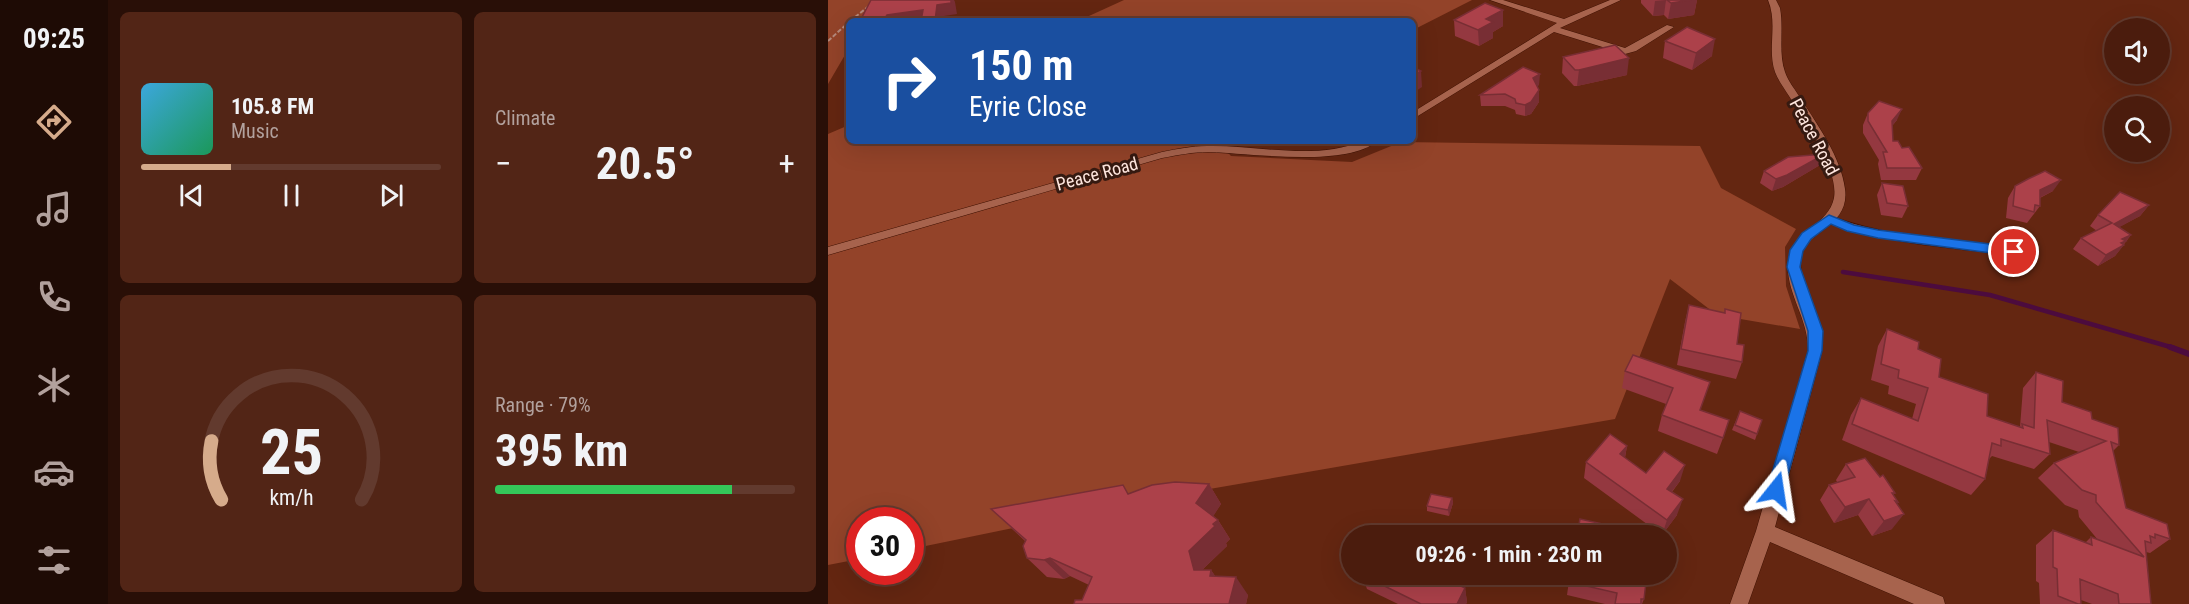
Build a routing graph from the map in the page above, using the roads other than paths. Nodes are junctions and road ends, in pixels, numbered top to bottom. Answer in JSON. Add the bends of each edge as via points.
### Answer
{"nodes":[{"id":1,"x":1494,"y":0,"type":"edge"},
{"id":2,"x":1617,"y":0,"type":"edge"},
{"id":3,"x":1772,"y":0,"type":"edge"},
{"id":4,"x":1564,"y":22,"type":"junction"},
{"id":5,"x":1670,"y":27,"type":"dead end"},
{"id":6,"x":1553,"y":29,"type":"junction"},
{"id":7,"x":1416,"y":114,"type":"edge"},
{"id":8,"x":1366,"y":144,"type":"edge"},
{"id":9,"x":1829,"y":219,"type":"junction"},
{"id":10,"x":828,"y":250,"type":"edge"},
{"id":11,"x":2014,"y":252,"type":"dead end"},
{"id":12,"x":1765,"y":531,"type":"junction"},
{"id":13,"x":1738,"y":604,"type":"edge"},
{"id":14,"x":1936,"y":604,"type":"edge"}],
"edges":[{"from":1,"to":4,"type":"street"},
{"from":2,"to":4,"type":"street"},
{"from":3,"to":9,"type":"street","name":"Peace Road","via":[[1780,73],[1837,177],[1839,200]]},
{"from":4,"to":6,"type":"street"},
{"from":5,"to":6,"type":"street","via":[[1627,51]]},
{"from":6,"to":7,"type":"street"},
{"from":8,"to":10,"type":"street","name":"Peace Road","via":[[1331,152],[1189,150]]},
{"from":9,"to":11,"type":"lane","via":[[1878,234]]},
{"from":9,"to":12,"type":"street","via":[[1801,242],[1794,257],[1796,278],[1813,320],[1816,339]]},
{"from":12,"to":13,"type":"street"},
{"from":12,"to":14,"type":"street"}]}
